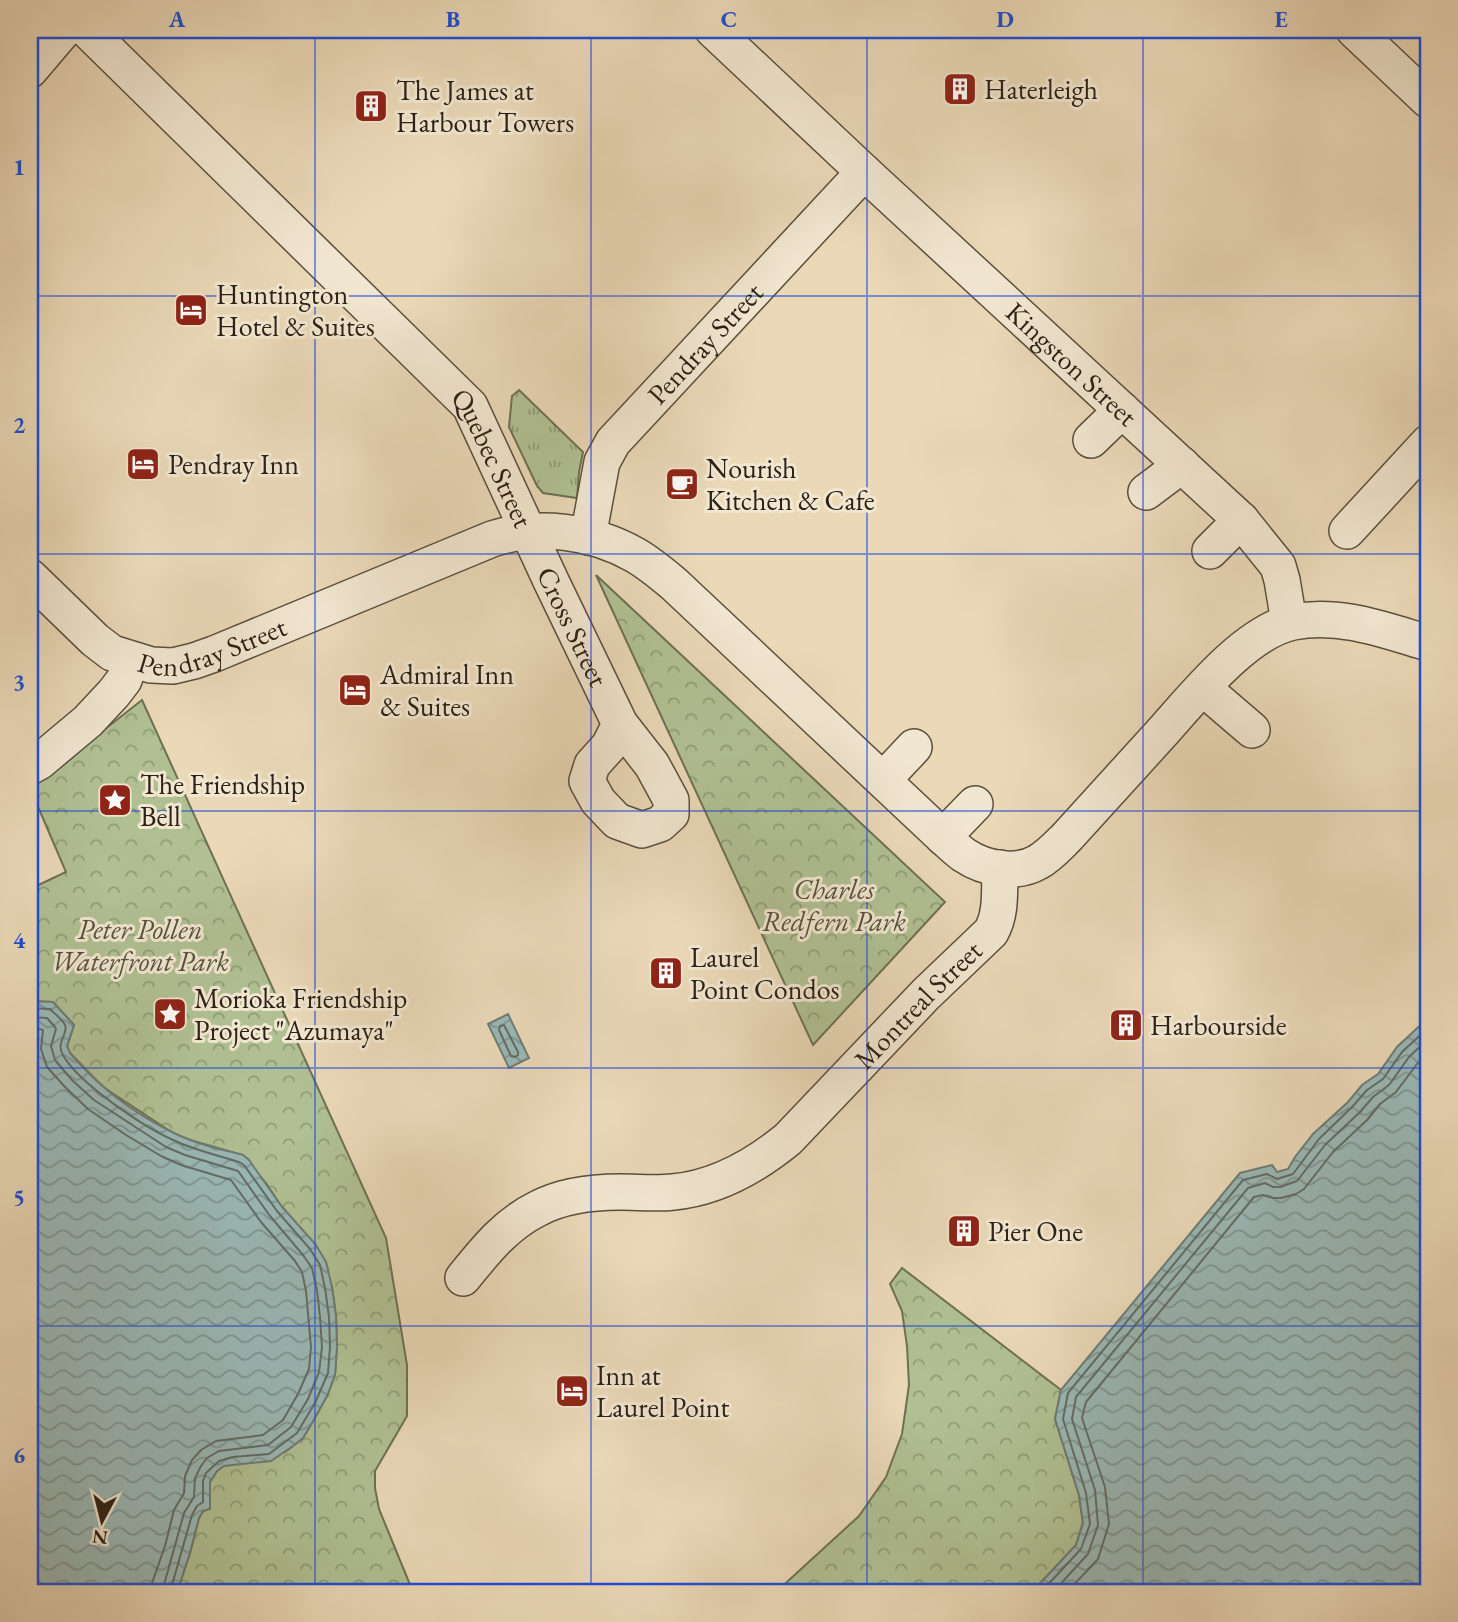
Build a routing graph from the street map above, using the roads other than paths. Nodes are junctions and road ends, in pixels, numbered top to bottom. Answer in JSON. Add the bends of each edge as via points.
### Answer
{"nodes":[{"id":1,"x":64,"y":30,"type":"edge"},
{"id":2,"x":87,"y":30,"type":"edge"},
{"id":3,"x":713,"y":30,"type":"edge"},
{"id":4,"x":1354,"y":30,"type":"edge"},
{"id":5,"x":30,"y":70,"type":"edge"},
{"id":6,"x":1428,"y":100,"type":"edge"},
{"id":7,"x":863,"y":172,"type":"junction"},
{"id":8,"x":1122,"y":410,"type":"junction"},
{"id":9,"x":1091,"y":440,"type":"dead end"},
{"id":10,"x":1428,"y":443,"type":"edge"},
{"id":11,"x":1182,"y":465,"type":"junction"},
{"id":12,"x":1146,"y":492,"type":"dead end"},
{"id":13,"x":1241,"y":520,"type":"junction"},
{"id":14,"x":528,"y":530,"type":"junction"},
{"id":15,"x":1347,"y":531,"type":"dead end"},
{"id":16,"x":588,"y":537,"type":"junction"},
{"id":17,"x":1210,"y":551,"type":"dead end"},
{"id":18,"x":30,"y":577,"type":"edge"},
{"id":19,"x":1289,"y":622,"type":"junction"},
{"id":20,"x":1428,"y":643,"type":"edge"},
{"id":21,"x":131,"y":660,"type":"junction"},
{"id":22,"x":1203,"y":688,"type":"junction"},
{"id":23,"x":620,"y":724,"type":"dead end"},
{"id":24,"x":1252,"y":730,"type":"dead end"},
{"id":25,"x":914,"y":747,"type":"dead end"},
{"id":26,"x":30,"y":767,"type":"edge"},
{"id":27,"x":883,"y":780,"type":"junction"},
{"id":28,"x":975,"y":804,"type":"dead end"},
{"id":29,"x":943,"y":837,"type":"junction"},
{"id":30,"x":1000,"y":868,"type":"junction"},
{"id":31,"x":463,"y":1278,"type":"dead end"}],
"edges":[{"from":1,"to":5,"type":"street"},
{"from":2,"to":14,"type":"street","name":"Quebec Street","via":[[470,406]]},
{"from":3,"to":7,"type":"street","name":"Kingston Street"},
{"from":4,"to":6,"type":"street"},
{"from":7,"to":8,"type":"street","name":"Kingston Street"},
{"from":7,"to":16,"type":"street","name":"Pendray Street","via":[[613,442],[603,462]]},
{"from":8,"to":9,"type":"street"},
{"from":8,"to":11,"type":"street","name":"Kingston Street"},
{"from":10,"to":15,"type":"street"},
{"from":11,"to":12,"type":"street"},
{"from":11,"to":13,"type":"street","name":"Kingston Street"},
{"from":13,"to":17,"type":"street"},
{"from":13,"to":19,"type":"street","name":"Kingston Street","via":[[1278,566]]},
{"from":14,"to":16,"type":"street","name":"Quebec Street"},
{"from":14,"to":21,"type":"street","name":"Pendray Street","via":[[481,542],[194,661],[162,666]]},
{"from":14,"to":23,"type":"street","name":"Cross Street"},
{"from":16,"to":27,"type":"street","name":"Quebec Street","via":[[654,567]]},
{"from":18,"to":21,"type":"street","name":"Pendray Street","via":[[95,640]]},
{"from":19,"to":20,"type":"street","via":[[1358,622]]},
{"from":19,"to":22,"type":"street","via":[[1252,642]]},
{"from":21,"to":26,"type":"street","via":[[124,680],[88,721]]},
{"from":22,"to":24,"type":"street"},
{"from":22,"to":30,"type":"street","via":[[1048,855],[1016,870]]},
{"from":25,"to":27,"type":"street"},
{"from":27,"to":29,"type":"street","name":"Quebec Street"},
{"from":28,"to":29,"type":"street"},
{"from":29,"to":30,"type":"street","name":"Quebec Street","via":[[976,862]]},
{"from":30,"to":31,"type":"street","name":"Montreal Street","via":[[998,913],[990,932],[769,1155],[702,1186],[675,1192],[596,1193],[538,1208],[496,1238]]}]}
